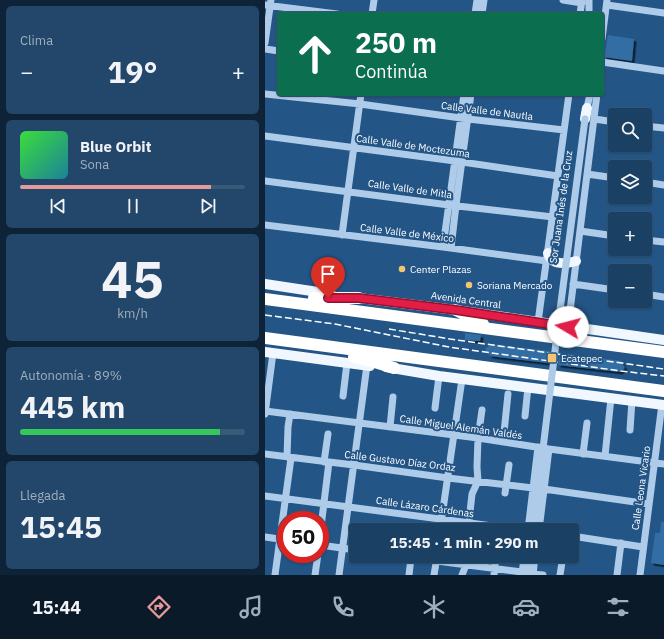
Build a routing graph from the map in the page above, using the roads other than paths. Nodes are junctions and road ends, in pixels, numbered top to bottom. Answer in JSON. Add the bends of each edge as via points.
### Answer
{"nodes":[{"id":1,"x":374,"y":0,"type":"edge"},
{"id":2,"x":477,"y":0,"type":"edge"},
{"id":3,"x":484,"y":0,"type":"edge"},
{"id":4,"x":563,"y":0,"type":"edge"},
{"id":5,"x":589,"y":0,"type":"edge"},
{"id":6,"x":582,"y":1,"type":"edge"},
{"id":7,"x":607,"y":2,"type":"edge"},
{"id":8,"x":269,"y":4,"type":"edge"},
{"id":9,"x":323,"y":12,"type":"edge"},
{"id":10,"x":372,"y":12,"type":"edge"},
{"id":11,"x":475,"y":12,"type":"edge"},
{"id":12,"x":482,"y":12,"type":"edge"},
{"id":13,"x":580,"y":12,"type":"edge"},
{"id":14,"x":589,"y":12,"type":"edge"},
{"id":15,"x":664,"y":13,"type":"edge"},
{"id":16,"x":604,"y":24,"type":"edge"},
{"id":17,"x":265,"y":42,"type":"edge"},
{"id":18,"x":265,"y":50,"type":"edge"},
{"id":19,"x":277,"y":51,"type":"edge"},
{"id":20,"x":604,"y":62,"type":"edge"},
{"id":21,"x":664,"y":71,"type":"edge"},
{"id":22,"x":265,"y":94,"type":"edge"},
{"id":23,"x":277,"y":95,"type":"edge"},
{"id":24,"x":284,"y":96,"type":"edge"},
{"id":25,"x":361,"y":96,"type":"edge"},
{"id":26,"x":464,"y":96,"type":"edge"},
{"id":27,"x":470,"y":96,"type":"edge"},
{"id":28,"x":569,"y":96,"type":"edge"},
{"id":29,"x":588,"y":96,"type":"edge"},
{"id":30,"x":596,"y":96,"type":"edge"},
{"id":31,"x":360,"y":104,"type":"junction"},
{"id":32,"x":587,"y":108,"type":"joint"},
{"id":33,"x":464,"y":118,"type":"junction"},
{"id":34,"x":590,"y":119,"type":"junction"},
{"id":35,"x":608,"y":121,"type":"edge"},
{"id":36,"x":652,"y":127,"type":"edge"},
{"id":37,"x":664,"y":128,"type":"edge"},
{"id":38,"x":564,"y":130,"type":"junction"},
{"id":39,"x":265,"y":136,"type":"edge"},
{"id":40,"x":355,"y":148,"type":"junction"},
{"id":41,"x":458,"y":162,"type":"junction"},
{"id":42,"x":587,"y":174,"type":"junction"},
{"id":43,"x":558,"y":176,"type":"junction"},
{"id":44,"x":608,"y":177,"type":"edge"},
{"id":45,"x":265,"y":181,"type":"edge"},
{"id":46,"x":652,"y":183,"type":"edge"},
{"id":47,"x":664,"y":185,"type":"edge"},
{"id":48,"x":348,"y":191,"type":"junction"},
{"id":49,"x":452,"y":205,"type":"junction"},
{"id":50,"x":553,"y":217,"type":"junction"},
{"id":51,"x":265,"y":225,"type":"edge"},
{"id":52,"x":580,"y":231,"type":"junction"},
{"id":53,"x":342,"y":235,"type":"junction"},
{"id":54,"x":608,"y":235,"type":"edge"},
{"id":55,"x":652,"y":241,"type":"edge"},
{"id":56,"x":664,"y":242,"type":"edge"},
{"id":57,"x":443,"y":247,"type":"junction"},
{"id":58,"x":451,"y":248,"type":"junction"},
{"id":59,"x":547,"y":257,"type":"junction"},
{"id":60,"x":576,"y":261,"type":"junction"},
{"id":61,"x":265,"y":284,"type":"edge"},
{"id":62,"x":573,"y":284,"type":"junction"},
{"id":63,"x":608,"y":289,"type":"edge"},
{"id":64,"x":652,"y":295,"type":"edge"},
{"id":65,"x":664,"y":297,"type":"edge"},
{"id":66,"x":359,"y":298,"type":"junction"},
{"id":67,"x":265,"y":299,"type":"edge"},
{"id":68,"x":456,"y":310,"type":"junction"},
{"id":69,"x":538,"y":322,"type":"junction"},
{"id":70,"x":568,"y":327,"type":"junction"},
{"id":71,"x":493,"y":329,"type":"junction"},
{"id":72,"x":265,"y":338,"type":"edge"},
{"id":73,"x":664,"y":340,"type":"edge"},
{"id":74,"x":319,"y":345,"type":"junction"},
{"id":75,"x":269,"y":352,"type":"edge"},
{"id":76,"x":664,"y":352,"type":"edge"},
{"id":77,"x":347,"y":363,"type":"junction"},
{"id":78,"x":367,"y":365,"type":"junction"},
{"id":79,"x":394,"y":368,"type":"junction"},
{"id":80,"x":439,"y":376,"type":"junction"},
{"id":81,"x":462,"y":378,"type":"junction"},
{"id":82,"x":528,"y":387,"type":"junction"},
{"id":83,"x":664,"y":391,"type":"edge"},
{"id":84,"x":508,"y":394,"type":"dead end"},
{"id":85,"x":343,"y":396,"type":"dead end"},
{"id":86,"x":393,"y":397,"type":"dead end"},
{"id":87,"x":632,"y":400,"type":"junction"},
{"id":88,"x":611,"y":402,"type":"junction"},
{"id":89,"x":663,"y":404,"type":"edge"},
{"id":90,"x":435,"y":408,"type":"dead end"},
{"id":91,"x":482,"y":410,"type":"dead end"},
{"id":92,"x":265,"y":412,"type":"edge"},
{"id":93,"x":290,"y":414,"type":"junction"},
{"id":94,"x":525,"y":416,"type":"dead end"},
{"id":95,"x":359,"y":423,"type":"junction"},
{"id":96,"x":587,"y":423,"type":"dead end"},
{"id":97,"x":390,"y":427,"type":"junction"},
{"id":98,"x":630,"y":430,"type":"dead end"},
{"id":99,"x":328,"y":434,"type":"dead end"},
{"id":100,"x":453,"y":435,"type":"junction"},
{"id":101,"x":478,"y":438,"type":"junction"},
{"id":102,"x":503,"y":442,"type":"junction"},
{"id":103,"x":538,"y":447,"type":"junction"},
{"id":104,"x":549,"y":449,"type":"junction"},
{"id":105,"x":605,"y":453,"type":"junction"},
{"id":106,"x":265,"y":454,"type":"edge"},
{"id":107,"x":583,"y":454,"type":"junction"},
{"id":108,"x":289,"y":457,"type":"junction"},
{"id":109,"x":327,"y":462,"type":"junction"},
{"id":110,"x":655,"y":462,"type":"junction"},
{"id":111,"x":664,"y":464,"type":"edge"},
{"id":112,"x":354,"y":465,"type":"junction"},
{"id":113,"x":509,"y":465,"type":"dead end"},
{"id":114,"x":448,"y":478,"type":"junction"},
{"id":115,"x":478,"y":481,"type":"junction"},
{"id":116,"x":506,"y":485,"type":"junction"},
{"id":117,"x":533,"y":488,"type":"junction"},
{"id":118,"x":544,"y":489,"type":"junction"},
{"id":119,"x":505,"y":493,"type":"dead end"},
{"id":120,"x":265,"y":496,"type":"edge"},
{"id":121,"x":285,"y":499,"type":"junction"},
{"id":122,"x":324,"y":503,"type":"junction"},
{"id":123,"x":649,"y":504,"type":"junction"},
{"id":124,"x":348,"y":506,"type":"junction"},
{"id":125,"x":284,"y":511,"type":"edge"},
{"id":126,"x":323,"y":511,"type":"edge"},
{"id":127,"x":442,"y":519,"type":"junction"},
{"id":128,"x":441,"y":523,"type":"edge"},
{"id":129,"x":457,"y":523,"type":"edge"},
{"id":130,"x":468,"y":523,"type":"edge"},
{"id":131,"x":529,"y":523,"type":"edge"},
{"id":132,"x":534,"y":523,"type":"edge"},
{"id":133,"x":540,"y":523,"type":"edge"},
{"id":134,"x":579,"y":537,"type":"edge"},
{"id":135,"x":265,"y":538,"type":"edge"},
{"id":136,"x":277,"y":539,"type":"edge"},
{"id":137,"x":621,"y":543,"type":"junction"},
{"id":138,"x":329,"y":546,"type":"edge"},
{"id":139,"x":643,"y":547,"type":"junction"},
{"id":140,"x":343,"y":548,"type":"junction"},
{"id":141,"x":349,"y":549,"type":"edge"},
{"id":142,"x":278,"y":563,"type":"edge"},
{"id":143,"x":317,"y":563,"type":"edge"},
{"id":144,"x":410,"y":563,"type":"edge"},
{"id":145,"x":436,"y":563,"type":"edge"},
{"id":146,"x":457,"y":563,"type":"edge"},
{"id":147,"x":525,"y":563,"type":"edge"},
{"id":148,"x":528,"y":563,"type":"edge"},
{"id":149,"x":532,"y":563,"type":"edge"},
{"id":150,"x":562,"y":563,"type":"edge"},
{"id":151,"x":465,"y":565,"type":"junction"},
{"id":152,"x":494,"y":572,"type":"edge"},
{"id":153,"x":527,"y":574,"type":"edge"},
{"id":154,"x":275,"y":575,"type":"edge"},
{"id":155,"x":315,"y":575,"type":"edge"},
{"id":156,"x":339,"y":575,"type":"edge"},
{"id":157,"x":409,"y":575,"type":"edge"},
{"id":158,"x":434,"y":575,"type":"edge"},
{"id":159,"x":462,"y":575,"type":"edge"},
{"id":160,"x":543,"y":575,"type":"edge"},
{"id":161,"x":560,"y":575,"type":"edge"},
{"id":162,"x":617,"y":575,"type":"edge"},
{"id":163,"x":640,"y":575,"type":"edge"}],
"edges":[{"from":1,"to":10,"type":"street"},
{"from":2,"to":11,"type":"street"},
{"from":3,"to":12,"type":"street"},
{"from":4,"to":6,"type":"street"},
{"from":5,"to":14,"type":"street"},
{"from":6,"to":13,"type":"street"},
{"from":7,"to":15,"type":"street"},
{"from":7,"to":16,"type":"street"},
{"from":8,"to":9,"type":"street"},
{"from":8,"to":17,"type":"street"},
{"from":18,"to":19,"type":"street"},
{"from":20,"to":21,"type":"street"},
{"from":22,"to":23,"type":"street","name":"Calle Valle de Nautla"},
{"from":24,"to":31,"type":"street","name":"Calle Valle de Nautla"},
{"from":25,"to":31,"type":"street"},
{"from":26,"to":33,"type":"street"},
{"from":27,"to":33,"type":"street"},
{"from":28,"to":38,"type":"street"},
{"from":29,"to":32,"type":"street","name":"Sor Juana Inés de la Cruz"},
{"from":30,"to":34,"type":"street"},
{"from":31,"to":33,"type":"street","name":"Calle Valle de Nautla"},
{"from":31,"to":40,"type":"street"},
{"from":32,"to":34,"type":"main road","name":"Sor Juana Inés de la Cruz"},
{"from":33,"to":38,"type":"street","name":"Calle Valle de Nautla"},
{"from":33,"to":41,"type":"street"},
{"from":34,"to":35,"type":"street"},
{"from":34,"to":42,"type":"street"},
{"from":34,"to":132,"type":"street","name":"Sor Juana Inés de la Cruz","bridge":true,"via":[[560,310]]},
{"from":36,"to":37,"type":"street"},
{"from":38,"to":43,"type":"street"},
{"from":39,"to":40,"type":"street","name":"Calle Valle de Moctezuma"},
{"from":40,"to":41,"type":"street","name":"Calle Valle de Moctezuma"},
{"from":40,"to":48,"type":"street"},
{"from":41,"to":43,"type":"street","name":"Calle Valle de Moctezuma"},
{"from":41,"to":49,"type":"street"},
{"from":42,"to":44,"type":"street"},
{"from":42,"to":52,"type":"street"},
{"from":43,"to":50,"type":"street"},
{"from":45,"to":48,"type":"street","name":"Calle Valle de Mitla"},
{"from":46,"to":47,"type":"street"},
{"from":48,"to":49,"type":"street","name":"Calle Valle de Mitla"},
{"from":48,"to":53,"type":"street"},
{"from":49,"to":50,"type":"street","name":"Calle Valle de Mitla"},
{"from":49,"to":57,"type":"street"},
{"from":49,"to":58,"type":"street"},
{"from":50,"to":59,"type":"street"},
{"from":51,"to":53,"type":"street","name":"Calle Valle de México"},
{"from":52,"to":54,"type":"street"},
{"from":52,"to":60,"type":"street"},
{"from":53,"to":57,"type":"street","name":"Calle Valle de México"},
{"from":55,"to":56,"type":"street"},
{"from":57,"to":58,"type":"street","name":"Calle Valle de México"},
{"from":58,"to":59,"type":"street","name":"Calle Valle de México"},
{"from":59,"to":60,"type":"main road","via":[[559,263]]},
{"from":59,"to":69,"type":"street"},
{"from":60,"to":62,"type":"street"},
{"from":61,"to":66,"type":"main road","name":"Avenida Central"},
{"from":62,"to":63,"type":"street"},
{"from":62,"to":70,"type":"street"},
{"from":64,"to":65,"type":"street"},
{"from":66,"to":67,"type":"highway"},
{"from":66,"to":68,"type":"main road","name":"Avenida Central"},
{"from":67,"to":71,"type":"highway"},
{"from":68,"to":69,"type":"main road","name":"Avenida Central"},
{"from":68,"to":71,"type":"highway"},
{"from":69,"to":70,"type":"main road","name":"Avenida Central"},
{"from":70,"to":73,"type":"main road","name":"Avenida Central"},
{"from":71,"to":76,"type":"highway"},
{"from":72,"to":74,"type":"highway"},
{"from":74,"to":79,"type":"highway","via":[[343,355]]},
{"from":74,"to":83,"type":"highway"},
{"from":75,"to":77,"type":"main road"},
{"from":75,"to":92,"type":"street"},
{"from":77,"to":78,"type":"main road"},
{"from":77,"to":85,"type":"street"},
{"from":78,"to":79,"type":"main road"},
{"from":78,"to":95,"type":"street"},
{"from":79,"to":80,"type":"main road"},
{"from":80,"to":81,"type":"main road"},
{"from":80,"to":90,"type":"street"},
{"from":81,"to":82,"type":"main road"},
{"from":81,"to":100,"type":"street"},
{"from":82,"to":88,"type":"main road"},
{"from":82,"to":94,"type":"street"},
{"from":84,"to":102,"type":"street"},
{"from":86,"to":97,"type":"street"},
{"from":87,"to":88,"type":"main road"},
{"from":87,"to":89,"type":"main road"},
{"from":87,"to":98,"type":"street"},
{"from":88,"to":105,"type":"street"},
{"from":89,"to":110,"type":"street","name":"Calle Leona Vicario"},
{"from":91,"to":101,"type":"street"},
{"from":92,"to":93,"type":"street","name":"Calle Miguel Alemán Valdés"},
{"from":93,"to":95,"type":"street","name":"Calle Miguel Alemán Valdés"},
{"from":93,"to":108,"type":"street"},
{"from":95,"to":97,"type":"street","name":"Calle Miguel Alemán Valdés"},
{"from":95,"to":112,"type":"street"},
{"from":96,"to":107,"type":"street"},
{"from":97,"to":100,"type":"street","name":"Calle Miguel Alemán Valdés"},
{"from":99,"to":109,"type":"street"},
{"from":100,"to":101,"type":"street","name":"Calle Miguel Alemán Valdés"},
{"from":100,"to":114,"type":"street"},
{"from":101,"to":102,"type":"street","name":"Calle Miguel Alemán Valdés"},
{"from":101,"to":115,"type":"street"},
{"from":102,"to":103,"type":"street","name":"Calle Miguel Alemán Valdés"},
{"from":103,"to":104,"type":"street","name":"Calle Miguel Alemán Valdés"},
{"from":103,"to":117,"type":"street"},
{"from":104,"to":107,"type":"street","name":"Calle Miguel Alemán Valdés"},
{"from":104,"to":118,"type":"street"},
{"from":105,"to":107,"type":"street","name":"Calle Miguel Alemán Valdés"},
{"from":105,"to":110,"type":"street","name":"Calle Miguel Alemán Valdés"},
{"from":106,"to":108,"type":"street","name":"Calle Gustavo Díaz Ordaz"},
{"from":108,"to":109,"type":"street","name":"Calle Gustavo Díaz Ordaz"},
{"from":108,"to":121,"type":"street"},
{"from":109,"to":112,"type":"street","name":"Calle Gustavo Díaz Ordaz"},
{"from":109,"to":122,"type":"street"},
{"from":110,"to":111,"type":"street","name":"Calle Miguel Alemán Valdés"},
{"from":110,"to":123,"type":"street","name":"Calle Leona Vicario"},
{"from":112,"to":114,"type":"street","name":"Calle Gustavo Díaz Ordaz"},
{"from":112,"to":124,"type":"street"},
{"from":113,"to":116,"type":"street"},
{"from":114,"to":115,"type":"street","name":"Calle Gustavo Díaz Ordaz"},
{"from":114,"to":127,"type":"street"},
{"from":115,"to":116,"type":"street","name":"Calle Gustavo Díaz Ordaz"},
{"from":115,"to":130,"type":"street","via":[[472,494]]},
{"from":116,"to":117,"type":"street","name":"Calle Gustavo Díaz Ordaz"},
{"from":116,"to":119,"type":"street"},
{"from":117,"to":131,"type":"street"},
{"from":118,"to":123,"type":"street"},
{"from":118,"to":133,"type":"street"},
{"from":120,"to":121,"type":"street","name":"Calle Lázaro Cárdenas"},
{"from":121,"to":122,"type":"street","name":"Calle Lázaro Cárdenas"},
{"from":121,"to":125,"type":"street"},
{"from":122,"to":124,"type":"street","name":"Calle Lázaro Cárdenas"},
{"from":122,"to":126,"type":"street"},
{"from":123,"to":139,"type":"street","name":"Calle Leona Vicario"},
{"from":124,"to":127,"type":"street","name":"Calle Lázaro Cárdenas"},
{"from":124,"to":140,"type":"street"},
{"from":127,"to":128,"type":"street"},
{"from":127,"to":129,"type":"street","name":"Calle Lázaro Cárdenas"},
{"from":134,"to":137,"type":"street"},
{"from":135,"to":136,"type":"street"},
{"from":137,"to":139,"type":"street"},
{"from":137,"to":162,"type":"street"},
{"from":138,"to":140,"type":"street"},
{"from":139,"to":163,"type":"street","name":"Calle Leona Vicario"},
{"from":140,"to":141,"type":"street"},
{"from":140,"to":156,"type":"street"},
{"from":142,"to":154,"type":"street"},
{"from":143,"to":155,"type":"street"},
{"from":144,"to":157,"type":"street"},
{"from":145,"to":158,"type":"street"},
{"from":146,"to":151,"type":"street"},
{"from":147,"to":153,"type":"street"},
{"from":148,"to":153,"type":"street"},
{"from":149,"to":153,"type":"street"},
{"from":150,"to":161,"type":"street"},
{"from":151,"to":152,"type":"street"},
{"from":151,"to":159,"type":"street"},
{"from":152,"to":153,"type":"street"},
{"from":153,"to":160,"type":"street"}]}
